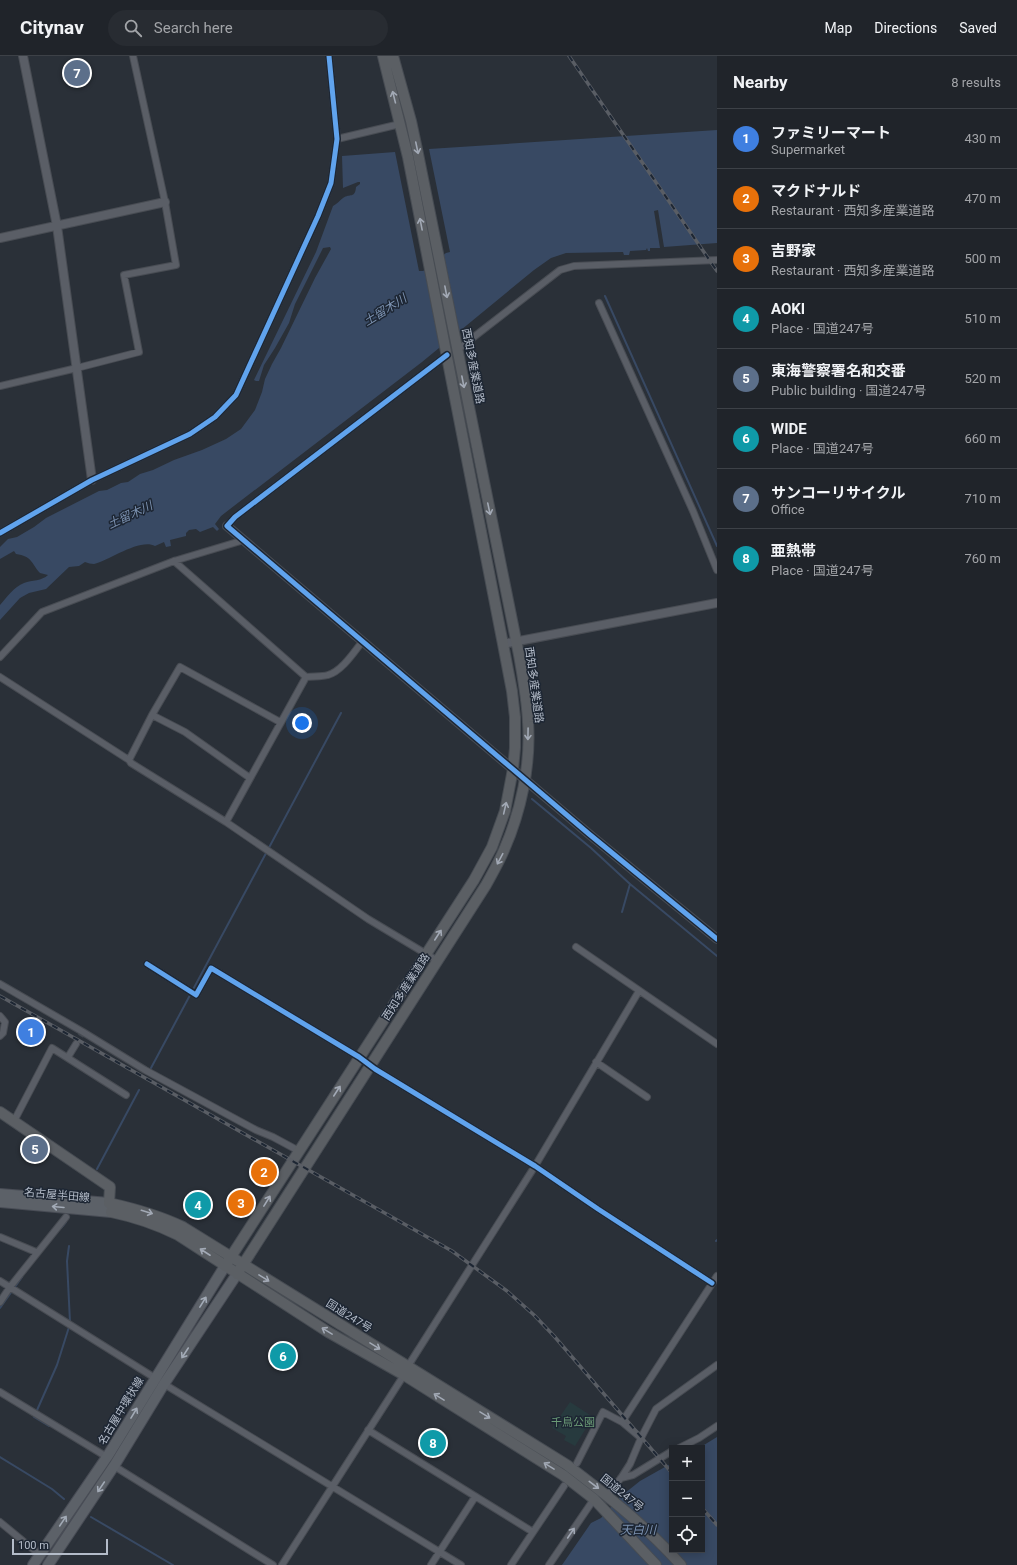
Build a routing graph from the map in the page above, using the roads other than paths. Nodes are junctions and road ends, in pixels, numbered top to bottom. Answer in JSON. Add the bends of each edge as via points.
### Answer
{"nodes":[{"id":1,"x":23,"y":56,"type":"edge"},
{"id":2,"x":133,"y":56,"type":"edge"},
{"id":3,"x":329,"y":56,"type":"edge"},
{"id":4,"x":383,"y":56,"type":"edge"},
{"id":5,"x":393,"y":56,"type":"edge"},
{"id":6,"x":400,"y":56,"type":"edge"},
{"id":7,"x":411,"y":121,"type":"junction"},
{"id":8,"x":400,"y":124,"type":"junction"},
{"id":9,"x":337,"y":139,"type":"junction"},
{"id":10,"x":165,"y":202,"type":"junction"},
{"id":11,"x":57,"y":226,"type":"junction"},
{"id":12,"x":0,"y":238,"type":"edge"},
{"id":13,"x":717,"y":260,"type":"edge"},
{"id":14,"x":599,"y":303,"type":"dead end"},
{"id":15,"x":457,"y":347,"type":"junction"},
{"id":16,"x":446,"y":353,"type":"junction"},
{"id":17,"x":77,"y":368,"type":"junction"},
{"id":18,"x":0,"y":386,"type":"edge"},
{"id":19,"x":92,"y":480,"type":"junction"},
{"id":20,"x":227,"y":526,"type":"joint"},
{"id":21,"x":0,"y":533,"type":"edge"},
{"id":22,"x":244,"y":540,"type":"junction"},
{"id":23,"x":174,"y":561,"type":"junction"},
{"id":24,"x":717,"y":570,"type":"edge"},
{"id":25,"x":717,"y":603,"type":"edge"},
{"id":26,"x":516,"y":641,"type":"junction"},
{"id":27,"x":362,"y":642,"type":"junction"},
{"id":28,"x":503,"y":644,"type":"junction"},
{"id":29,"x":0,"y":657,"type":"edge"},
{"id":30,"x":0,"y":677,"type":"edge"},
{"id":31,"x":306,"y":677,"type":"junction"},
{"id":32,"x":152,"y":715,"type":"junction"},
{"id":33,"x":280,"y":722,"type":"junction"},
{"id":34,"x":129,"y":760,"type":"junction"},
{"id":35,"x":513,"y":769,"type":"junction"},
{"id":36,"x":250,"y":778,"type":"junction"},
{"id":37,"x":525,"y":779,"type":"junction"},
{"id":38,"x":226,"y":822,"type":"junction"},
{"id":39,"x":717,"y":938,"type":"edge"},
{"id":40,"x":576,"y":947,"type":"dead end"},
{"id":41,"x":426,"y":954,"type":"junction"},
{"id":42,"x":438,"y":961,"type":"junction"},
{"id":43,"x":147,"y":964,"type":"dead end"},
{"id":44,"x":0,"y":984,"type":"edge"},
{"id":45,"x":639,"y":991,"type":"junction"},
{"id":46,"x":0,"y":1016,"type":"edge"},
{"id":47,"x":0,"y":1036,"type":"edge"},
{"id":48,"x":76,"y":1044,"type":"tunnel mouth"},
{"id":49,"x":717,"y":1044,"type":"edge"},
{"id":50,"x":68,"y":1057,"type":"junction"},
{"id":51,"x":360,"y":1057,"type":"junction"},
{"id":52,"x":596,"y":1062,"type":"junction"},
{"id":53,"x":370,"y":1065,"type":"junction"},
{"id":54,"x":126,"y":1095,"type":"dead end"},
{"id":55,"x":647,"y":1096,"type":"dead end"},
{"id":56,"x":0,"y":1112,"type":"edge"},
{"id":57,"x":14,"y":1121,"type":"junction"},
{"id":58,"x":299,"y":1150,"type":"junction"},
{"id":59,"x":535,"y":1166,"type":"junction"},
{"id":60,"x":0,"y":1194,"type":"edge"},
{"id":61,"x":0,"y":1202,"type":"edge"},
{"id":62,"x":110,"y":1207,"type":"junction"},
{"id":63,"x":66,"y":1217,"type":"dead end"},
{"id":64,"x":0,"y":1237,"type":"edge"},
{"id":65,"x":36,"y":1252,"type":"junction"},
{"id":66,"x":228,"y":1261,"type":"junction"},
{"id":67,"x":243,"y":1265,"type":"junction"},
{"id":68,"x":237,"y":1274,"type":"junction"},
{"id":69,"x":717,"y":1276,"type":"edge"},
{"id":70,"x":0,"y":1281,"type":"edge"},
{"id":71,"x":712,"y":1283,"type":"junction"},
{"id":72,"x":12,"y":1288,"type":"junction"},
{"id":73,"x":0,"y":1302,"type":"edge"},
{"id":74,"x":717,"y":1365,"type":"edge"},
{"id":75,"x":406,"y":1371,"type":"junction"},
{"id":76,"x":155,"y":1378,"type":"junction"},
{"id":77,"x":164,"y":1384,"type":"junction"},
{"id":78,"x":0,"y":1392,"type":"edge"},
{"id":79,"x":622,"y":1422,"type":"junction"},
{"id":80,"x":717,"y":1426,"type":"edge"},
{"id":81,"x":368,"y":1430,"type":"junction"},
{"id":82,"x":641,"y":1438,"type":"junction"},
{"id":83,"x":685,"y":1445,"type":"edge"},
{"id":84,"x":669,"y":1453,"type":"edge"},
{"id":85,"x":107,"y":1457,"type":"junction"},
{"id":86,"x":577,"y":1463,"type":"dead end"},
{"id":87,"x":114,"y":1466,"type":"junction"},
{"id":88,"x":621,"y":1478,"type":"junction"},
{"id":89,"x":332,"y":1486,"type":"junction"},
{"id":90,"x":564,"y":1486,"type":"dead end"},
{"id":91,"x":474,"y":1497,"type":"junction"},
{"id":92,"x":609,"y":1497,"type":"junction"},
{"id":93,"x":594,"y":1499,"type":"junction"},
{"id":94,"x":0,"y":1522,"type":"edge"},
{"id":95,"x":532,"y":1532,"type":"junction"},
{"id":96,"x":439,"y":1552,"type":"junction"},
{"id":97,"x":40,"y":1555,"type":"junction"},
{"id":98,"x":33,"y":1565,"type":"edge"},
{"id":99,"x":48,"y":1565,"type":"edge"},
{"id":100,"x":273,"y":1565,"type":"edge"},
{"id":101,"x":282,"y":1565,"type":"edge"},
{"id":102,"x":431,"y":1565,"type":"edge"},
{"id":103,"x":461,"y":1565,"type":"edge"},
{"id":104,"x":511,"y":1565,"type":"edge"},
{"id":105,"x":549,"y":1565,"type":"edge"},
{"id":106,"x":656,"y":1565,"type":"edge"},
{"id":107,"x":681,"y":1565,"type":"edge"}],
"edges":[{"from":1,"to":11,"type":"street"},
{"from":2,"to":10,"type":"street"},
{"from":3,"to":9,"type":"street"},
{"from":8,"to":4,"type":"highway","name":"西知多産業道路","one_way":true},
{"from":5,"to":7,"type":"highway","name":"西知多産業道路"},
{"from":6,"to":7,"type":"street","via":[[399,66]]},
{"from":7,"to":15,"type":"highway","name":"西知多産業道路","one_way":true},
{"from":8,"to":9,"type":"street"},
{"from":16,"to":8,"type":"highway","name":"西知多産業道路","one_way":true},
{"from":9,"to":19,"type":"street","via":[[331,183],[318,216],[236,395],[215,417],[190,434]]},
{"from":10,"to":11,"type":"street"},
{"from":10,"to":17,"type":"street","via":[[176,265],[124,275],[139,352]]},
{"from":11,"to":12,"type":"street"},
{"from":11,"to":17,"type":"street"},
{"from":13,"to":15,"type":"street","via":[[574,266],[560,270]]},
{"from":14,"to":24,"type":"street"},
{"from":15,"to":26,"type":"highway","name":"西知多産業道路","one_way":true},
{"from":16,"to":20,"type":"street","via":[[235,517]]},
{"from":16,"to":28,"type":"highway","name":"西知多産業道路"},
{"from":17,"to":18,"type":"street"},
{"from":17,"to":19,"type":"street"},
{"from":19,"to":21,"type":"street"},
{"from":20,"to":22,"type":"street"},
{"from":22,"to":23,"type":"street"},
{"from":22,"to":27,"type":"street"},
{"from":23,"to":29,"type":"street","via":[[42,612]]},
{"from":23,"to":31,"type":"street"},
{"from":25,"to":26,"type":"street"},
{"from":26,"to":28,"type":"street"},
{"from":26,"to":37,"type":"highway","name":"西知多産業道路","one_way":true,"via":[[528,724]]},
{"from":27,"to":31,"type":"street","via":[[348,660],[334,672]]},
{"from":27,"to":35,"type":"street"},
{"from":28,"to":35,"type":"highway","name":"西知多産業道路","via":[[512,691],[515,748]]},
{"from":30,"to":34,"type":"street"},
{"from":31,"to":33,"type":"street"},
{"from":32,"to":33,"type":"street","via":[[180,667]]},
{"from":32,"to":34,"type":"street"},
{"from":32,"to":36,"type":"street","via":[[185,732]]},
{"from":33,"to":36,"type":"street"},
{"from":34,"to":38,"type":"street"},
{"from":35,"to":37,"type":"street"},
{"from":41,"to":35,"type":"highway","name":"西知多産業道路","one_way":true,"via":[[474,880],[492,847],[505,812]]},
{"from":36,"to":38,"type":"street"},
{"from":37,"to":39,"type":"street"},
{"from":37,"to":42,"type":"highway","name":"西知多産業道路","one_way":true,"via":[[518,812],[504,850],[486,885]]},
{"from":38,"to":41,"type":"street","via":[[368,919]]},
{"from":40,"to":45,"type":"street"},
{"from":41,"to":42,"type":"street"},
{"from":41,"to":51,"type":"highway","name":"西知多産業道路"},
{"from":42,"to":53,"type":"highway","name":"西知多産業道路"},
{"from":43,"to":51,"type":"street","via":[[196,995],[211,968]]},
{"from":44,"to":58,"type":"street","via":[[145,1070],[256,1130]]},
{"from":45,"to":49,"type":"street"},
{"from":45,"to":52,"type":"street"},
{"from":46,"to":47,"type":"street","via":[[5,1022]]},
{"from":48,"to":50,"type":"street"},
{"from":50,"to":54,"type":"street"},
{"from":50,"to":57,"type":"street","via":[[52,1048]]},
{"from":51,"to":53,"type":"street"},
{"from":58,"to":51,"type":"highway","name":"西知多産業道路","one_way":true},
{"from":52,"to":55,"type":"street"},
{"from":52,"to":59,"type":"street"},
{"from":53,"to":59,"type":"street"},
{"from":53,"to":67,"type":"highway","name":"西知多産業道路"},
{"from":56,"to":57,"type":"highway"},
{"from":57,"to":62,"type":"highway","via":[[110,1187]]},
{"from":66,"to":58,"type":"highway","name":"西知多産業道路","one_way":true},
{"from":59,"to":71,"type":"street"},
{"from":59,"to":75,"type":"street"},
{"from":60,"to":62,"type":"main road","name":"名古屋半田線"},
{"from":62,"to":61,"type":"main road","name":"名古屋半田線","one_way":true},
{"from":62,"to":66,"type":"highway","name":"国道247号","via":[[136,1209],[163,1217],[183,1227]]},
{"from":63,"to":65,"type":"street"},
{"from":64,"to":65,"type":"street"},
{"from":65,"to":72,"type":"street"},
{"from":66,"to":67,"type":"highway","name":"国道247号"},
{"from":66,"to":68,"type":"highway","name":"国道247号"},
{"from":76,"to":66,"type":"main road","name":"名古屋中環状線","one_way":true},
{"from":67,"to":68,"type":"highway","name":"西知多産業道路"},
{"from":67,"to":75,"type":"highway","name":"国道247号","one_way":true},
{"from":75,"to":68,"type":"highway","name":"国道247号","one_way":true,"via":[[328,1332]]},
{"from":68,"to":77,"type":"main road","name":"名古屋中環状線","one_way":true},
{"from":69,"to":71,"type":"street"},
{"from":70,"to":72,"type":"street"},
{"from":71,"to":79,"type":"street"},
{"from":72,"to":73,"type":"street"},
{"from":72,"to":76,"type":"street"},
{"from":74,"to":82,"type":"street","via":[[656,1409]]},
{"from":75,"to":81,"type":"street"},
{"from":75,"to":92,"type":"highway","name":"国道247号","one_way":true,"via":[[567,1465]]},
{"from":93,"to":75,"type":"highway","name":"国道247号","one_way":true,"via":[[564,1475]]},
{"from":85,"to":76,"type":"main road","name":"名古屋中環状線","one_way":true},
{"from":77,"to":87,"type":"main road","name":"名古屋中環状線"},
{"from":77,"to":89,"type":"street"},
{"from":78,"to":85,"type":"street"},
{"from":79,"to":82,"type":"street"},
{"from":79,"to":86,"type":"street","via":[[603,1412]]},
{"from":80,"to":83,"type":"street"},
{"from":81,"to":89,"type":"street"},
{"from":81,"to":91,"type":"street"},
{"from":82,"to":88,"type":"street"},
{"from":84,"to":88,"type":"street","via":[[633,1475]]},
{"from":97,"to":85,"type":"main road","name":"名古屋中環状線","one_way":true},
{"from":87,"to":99,"type":"main road","name":"名古屋中環状線","one_way":true},
{"from":87,"to":100,"type":"street"},
{"from":88,"to":92,"type":"street"},
{"from":89,"to":96,"type":"street"},
{"from":89,"to":101,"type":"street"},
{"from":90,"to":95,"type":"street"},
{"from":91,"to":95,"type":"street"},
{"from":91,"to":96,"type":"street"},
{"from":92,"to":107,"type":"highway","name":"国道247号","via":[[658,1539]]},
{"from":105,"to":93,"type":"street","one_way":true},
{"from":93,"to":106,"type":"highway","name":"国道247号"},
{"from":94,"to":97,"type":"street"},
{"from":95,"to":104,"type":"street"},
{"from":96,"to":102,"type":"street"},
{"from":96,"to":103,"type":"street"},
{"from":97,"to":98,"type":"main road","name":"名古屋中環状線"}]}
